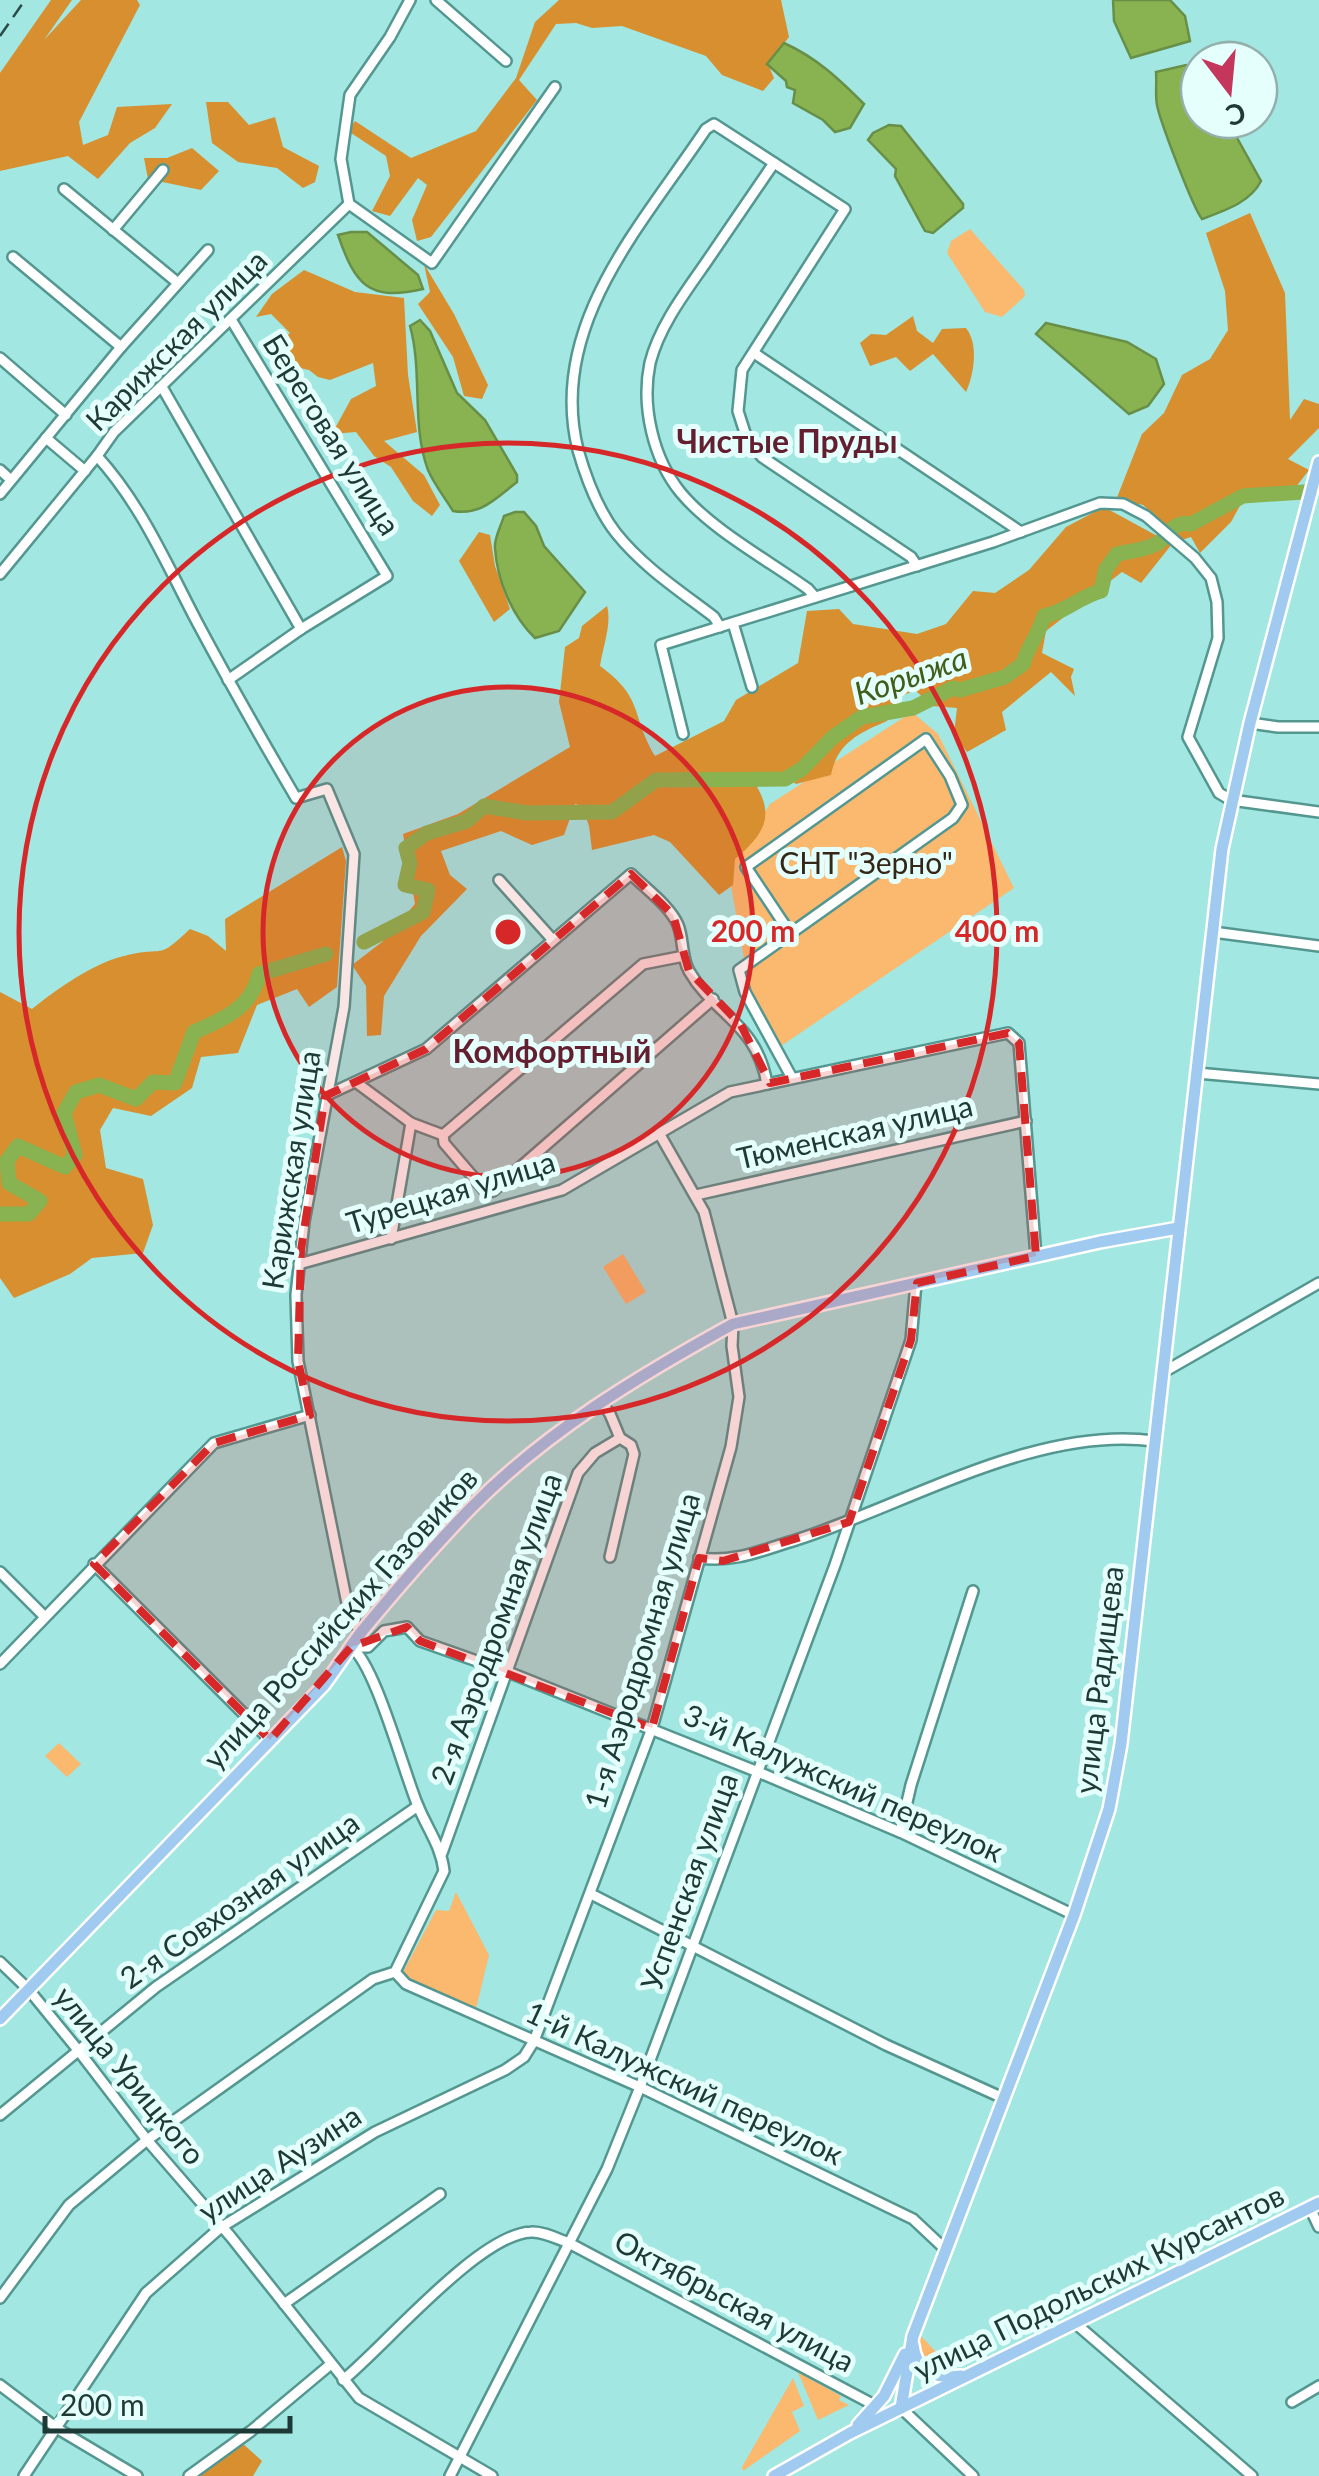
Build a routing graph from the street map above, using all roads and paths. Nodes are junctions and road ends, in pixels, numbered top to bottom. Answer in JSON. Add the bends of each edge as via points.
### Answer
{"nodes":[{"id":1,"x":410,"y":0,"type":"edge"},
{"id":2,"x":436,"y":0,"type":"edge"},
{"id":3,"x":506,"y":61,"type":"dead end"},
{"id":4,"x":555,"y":88,"type":"dead end"},
{"id":5,"x":774,"y":163,"type":"junction"},
{"id":6,"x":164,"y":170,"type":"dead end"},
{"id":7,"x":64,"y":189,"type":"dead end"},
{"id":8,"x":349,"y":204,"type":"junction"},
{"id":9,"x":113,"y":230,"type":"junction"},
{"id":10,"x":208,"y":250,"type":"dead end"},
{"id":11,"x":12,"y":257,"type":"dead end"},
{"id":12,"x":178,"y":284,"type":"junction"},
{"id":13,"x":232,"y":321,"type":"junction"},
{"id":14,"x":121,"y":348,"type":"junction"},
{"id":15,"x":754,"y":352,"type":"junction"},
{"id":16,"x":0,"y":358,"type":"edge"},
{"id":17,"x":162,"y":387,"type":"junction"},
{"id":18,"x":66,"y":415,"type":"junction"},
{"id":19,"x":46,"y":438,"type":"junction"},
{"id":20,"x":97,"y":456,"type":"junction"},
{"id":21,"x":1319,"y":462,"type":"edge"},
{"id":22,"x":0,"y":470,"type":"edge"},
{"id":23,"x":84,"y":471,"type":"junction"},
{"id":24,"x":12,"y":480,"type":"junction"},
{"id":25,"x":0,"y":494,"type":"edge"},
{"id":26,"x":1021,"y":532,"type":"junction"},
{"id":27,"x":917,"y":566,"type":"junction"},
{"id":28,"x":0,"y":574,"type":"edge"},
{"id":29,"x":815,"y":597,"type":"junction"},
{"id":30,"x":733,"y":623,"type":"junction"},
{"id":31,"x":720,"y":627,"type":"junction"},
{"id":32,"x":302,"y":629,"type":"junction"},
{"id":33,"x":228,"y":680,"type":"junction"},
{"id":34,"x":752,"y":687,"type":"dead end"},
{"id":35,"x":1250,"y":723,"type":"junction"},
{"id":36,"x":1319,"y":727,"type":"edge"},
{"id":37,"x":684,"y":734,"type":"dead end"},
{"id":38,"x":1232,"y":800,"type":"junction"},
{"id":39,"x":1319,"y":812,"type":"edge"},
{"id":40,"x":500,"y":880,"type":"dead end"},
{"id":41,"x":1213,"y":932,"type":"junction"},
{"id":42,"x":790,"y":934,"type":"junction"},
{"id":43,"x":552,"y":939,"type":"junction"},
{"id":44,"x":1319,"y":946,"type":"edge"},
{"id":45,"x":684,"y":956,"type":"junction"},
{"id":46,"x":713,"y":999,"type":"junction"},
{"id":47,"x":1197,"y":1073,"type":"junction"},
{"id":48,"x":792,"y":1078,"type":"junction"},
{"id":49,"x":357,"y":1083,"type":"junction"},
{"id":50,"x":767,"y":1084,"type":"junction"},
{"id":51,"x":1319,"y":1084,"type":"edge"},
{"id":52,"x":325,"y":1096,"type":"junction"},
{"id":53,"x":1026,"y":1120,"type":"junction"},
{"id":54,"x":411,"y":1123,"type":"junction"},
{"id":55,"x":443,"y":1134,"type":"junction"},
{"id":56,"x":659,"y":1134,"type":"junction"},
{"id":57,"x":696,"y":1195,"type":"junction"},
{"id":58,"x":1178,"y":1228,"type":"junction"},
{"id":59,"x":391,"y":1239,"type":"junction"},
{"id":60,"x":1036,"y":1256,"type":"junction"},
{"id":61,"x":299,"y":1264,"type":"junction"},
{"id":62,"x":916,"y":1284,"type":"junction"},
{"id":63,"x":1319,"y":1284,"type":"edge"},
{"id":64,"x":733,"y":1324,"type":"junction"},
{"id":65,"x":1162,"y":1373,"type":"junction"},
{"id":66,"x":602,"y":1404,"type":"junction"},
{"id":67,"x":310,"y":1415,"type":"junction"},
{"id":68,"x":620,"y":1438,"type":"junction"},
{"id":69,"x":1154,"y":1441,"type":"junction"},
{"id":70,"x":849,"y":1522,"type":"junction"},
{"id":71,"x":610,"y":1557,"type":"dead end"},
{"id":72,"x":699,"y":1558,"type":"junction"},
{"id":73,"x":94,"y":1564,"type":"junction"},
{"id":74,"x":0,"y":1572,"type":"edge"},
{"id":75,"x":972,"y":1592,"type":"dead end"},
{"id":76,"x":44,"y":1616,"type":"junction"},
{"id":77,"x":361,"y":1633,"type":"junction"},
{"id":78,"x":351,"y":1647,"type":"junction"},
{"id":79,"x":0,"y":1664,"type":"edge"},
{"id":80,"x":508,"y":1672,"type":"junction"},
{"id":81,"x":652,"y":1728,"type":"junction"},
{"id":82,"x":270,"y":1740,"type":"junction"},
{"id":83,"x":758,"y":1772,"type":"junction"},
{"id":84,"x":418,"y":1806,"type":"junction"},
{"id":85,"x":900,"y":1832,"type":"junction"},
{"id":86,"x":442,"y":1852,"type":"junction"},
{"id":87,"x":591,"y":1894,"type":"junction"},
{"id":88,"x":1074,"y":1915,"type":"junction"},
{"id":89,"x":694,"y":1945,"type":"junction"},
{"id":90,"x":0,"y":1962,"type":"edge"},
{"id":91,"x":395,"y":1972,"type":"junction"},
{"id":92,"x":29,"y":1990,"type":"junction"},
{"id":93,"x":0,"y":2019,"type":"edge"},
{"id":94,"x":534,"y":2041,"type":"junction"},
{"id":95,"x":78,"y":2050,"type":"junction"},
{"id":96,"x":640,"y":2086,"type":"junction"},
{"id":97,"x":1004,"y":2098,"type":"junction"},
{"id":98,"x":0,"y":2115,"type":"edge"},
{"id":99,"x":147,"y":2140,"type":"junction"},
{"id":100,"x":440,"y":2194,"type":"dead end"},
{"id":101,"x":1314,"y":2206,"type":"edge"},
{"id":102,"x":1319,"y":2227,"type":"edge"},
{"id":103,"x":220,"y":2228,"type":"junction"},
{"id":104,"x":568,"y":2243,"type":"junction"},
{"id":105,"x":946,"y":2250,"type":"junction"},
{"id":106,"x":0,"y":2298,"type":"edge"},
{"id":107,"x":284,"y":2304,"type":"junction"},
{"id":108,"x":1075,"y":2323,"type":"junction"},
{"id":109,"x":913,"y":2336,"type":"junction"},
{"id":110,"x":331,"y":2364,"type":"junction"},
{"id":111,"x":972,"y":2373,"type":"junction"},
{"id":112,"x":343,"y":2380,"type":"junction"},
{"id":113,"x":0,"y":2385,"type":"edge"},
{"id":114,"x":1319,"y":2386,"type":"edge"},
{"id":115,"x":1292,"y":2402,"type":"dead end"},
{"id":116,"x":876,"y":2406,"type":"junction"},
{"id":117,"x":901,"y":2408,"type":"junction"},
{"id":118,"x":58,"y":2429,"type":"junction"},
{"id":119,"x":850,"y":2432,"type":"junction"},
{"id":120,"x":459,"y":2458,"type":"junction"},
{"id":121,"x":114,"y":2462,"type":"junction"},
{"id":122,"x":24,"y":2476,"type":"edge"},
{"id":123,"x":107,"y":2476,"type":"edge"},
{"id":124,"x":136,"y":2476,"type":"edge"},
{"id":125,"x":189,"y":2476,"type":"edge"},
{"id":126,"x":450,"y":2476,"type":"edge"},
{"id":127,"x":492,"y":2476,"type":"edge"},
{"id":128,"x":774,"y":2476,"type":"edge"},
{"id":129,"x":973,"y":2476,"type":"edge"},
{"id":130,"x":1252,"y":2476,"type":"edge"}],
"edges":[{"from":1,"to":8,"type":"street","via":[[350,95],[340,159]]},
{"from":2,"to":3,"type":"street"},
{"from":4,"to":8,"type":"street","via":[[432,263]]},
{"from":5,"to":15,"type":"street","via":[[845,209]]},
{"from":5,"to":29,"type":"street","via":[[660,339],[647,384],[650,420],[667,474],[683,496]]},
{"from":5,"to":31,"type":"street","via":[[714,124],[706,129],[599,290],[575,358],[574,432],[601,508],[644,564]]},
{"from":6,"to":9,"type":"street"},
{"from":7,"to":9,"type":"street"},
{"from":8,"to":13,"type":"street","name":"Карижская улица"},
{"from":9,"to":12,"type":"street"},
{"from":10,"to":12,"type":"street"},
{"from":11,"to":14,"type":"street"},
{"from":12,"to":14,"type":"street"},
{"from":13,"to":17,"type":"street","name":"Карижская улица"},
{"from":13,"to":32,"type":"street","name":"Береговая улица","via":[[387,576]]},
{"from":14,"to":18,"type":"street"},
{"from":15,"to":26,"type":"street"},
{"from":15,"to":27,"type":"street","via":[[742,370],[738,411],[746,436],[762,457]]},
{"from":16,"to":18,"type":"street"},
{"from":17,"to":20,"type":"street","name":"Карижская улица"},
{"from":17,"to":32,"type":"street"},
{"from":18,"to":19,"type":"street"},
{"from":19,"to":23,"type":"street"},
{"from":19,"to":24,"type":"street"},
{"from":20,"to":23,"type":"street"},
{"from":20,"to":33,"type":"street","name":"Карижская улица","via":[[136,507]]},
{"from":21,"to":35,"type":"main road","name":"улица Радищева"},
{"from":22,"to":24,"type":"street"},
{"from":23,"to":28,"type":"street"},
{"from":24,"to":25,"type":"street"},
{"from":26,"to":27,"type":"street"},
{"from":26,"to":38,"type":"street","via":[[1100,503],[1123,504],[1146,516],[1211,578],[1218,638],[1188,737],[1219,793]]},
{"from":27,"to":29,"type":"street"},
{"from":29,"to":30,"type":"street"},
{"from":30,"to":31,"type":"street"},
{"from":30,"to":34,"type":"street"},
{"from":31,"to":37,"type":"street","via":[[661,645]]},
{"from":32,"to":33,"type":"street"},
{"from":33,"to":52,"type":"street","name":"Карижская улица","via":[[296,798],[327,789],[354,854],[344,1007]]},
{"from":35,"to":36,"type":"street"},
{"from":35,"to":38,"type":"main road","name":"улица Радищева"},
{"from":38,"to":39,"type":"street"},
{"from":38,"to":41,"type":"main road","name":"улица Радищева"},
{"from":40,"to":43,"type":"street"},
{"from":41,"to":44,"type":"street"},
{"from":41,"to":47,"type":"main road","name":"улица Радищева"},
{"from":42,"to":42,"type":"street","via":[[952,818],[962,804],[926,738],[746,866]]},
{"from":42,"to":48,"type":"street","via":[[739,970]]},
{"from":43,"to":45,"type":"street","via":[[631,874],[673,916]]},
{"from":43,"to":49,"type":"street","via":[[426,1049]]},
{"from":45,"to":46,"type":"street"},
{"from":45,"to":55,"type":"street","via":[[642,964]]},
{"from":46,"to":50,"type":"street","via":[[741,1026]]},
{"from":46,"to":55,"type":"street","via":[[493,1190],[486,1192]]},
{"from":47,"to":51,"type":"street"},
{"from":47,"to":58,"type":"main road","name":"улица Радищева"},
{"from":48,"to":50,"type":"street","name":"Турецкая улица"},
{"from":48,"to":53,"type":"street","name":"Турецкая улица","via":[[1008,1033],[1019,1042]]},
{"from":49,"to":52,"type":"street"},
{"from":49,"to":54,"type":"street"},
{"from":50,"to":56,"type":"street","name":"Турецкая улица","via":[[730,1092]]},
{"from":52,"to":61,"type":"street","name":"Карижская улица"},
{"from":53,"to":57,"type":"street","name":"Тюменская улица"},
{"from":53,"to":60,"type":"street"},
{"from":54,"to":55,"type":"street"},
{"from":54,"to":59,"type":"street"},
{"from":56,"to":57,"type":"street","name":"1-я Аэродромная улица"},
{"from":56,"to":59,"type":"street","name":"Турецкая улица","via":[[562,1190]]},
{"from":57,"to":64,"type":"street","name":"1-я Аэродромная улица"},
{"from":58,"to":60,"type":"main road","name":"улица Российских Газовиков"},
{"from":58,"to":65,"type":"main road","name":"улица Радищева"},
{"from":59,"to":61,"type":"street","name":"Турецкая улица"},
{"from":60,"to":62,"type":"main road","name":"улица Российских Газовиков"},
{"from":61,"to":67,"type":"street","name":"Карижская улица","via":[[298,1361]]},
{"from":62,"to":64,"type":"main road","name":"улица Российских Газовиков"},
{"from":62,"to":70,"type":"street","name":"Успенская улица","via":[[911,1340]]},
{"from":63,"to":65,"type":"street"},
{"from":64,"to":66,"type":"main road","name":"улица Российских Газовиков"},
{"from":64,"to":72,"type":"street","name":"1-я Аэродромная улица","via":[[739,1397]]},
{"from":65,"to":69,"type":"main road","name":"улица Радищева"},
{"from":66,"to":68,"type":"street"},
{"from":66,"to":77,"type":"main road","name":"улица Российских Газовиков","via":[[508,1473]]},
{"from":67,"to":73,"type":"street","via":[[214,1444]]},
{"from":67,"to":77,"type":"street","name":"Карижская улица","via":[[348,1613]]},
{"from":68,"to":71,"type":"street","via":[[634,1454]]},
{"from":68,"to":80,"type":"street","name":"2-я Аэродромная улица","via":[[578,1473]]},
{"from":69,"to":70,"type":"street","via":[[1098,1438],[1051,1448]]},
{"from":69,"to":88,"type":"main road","name":"улица Радищева","via":[[1115,1778]]},
{"from":70,"to":72,"type":"street","via":[[723,1561]]},
{"from":70,"to":83,"type":"street","name":"Успенская улица"},
{"from":72,"to":81,"type":"street","name":"1-я Аэродромная улица"},
{"from":73,"to":76,"type":"street"},
{"from":73,"to":82,"type":"street"},
{"from":74,"to":76,"type":"street"},
{"from":75,"to":85,"type":"street"},
{"from":76,"to":79,"type":"street"},
{"from":77,"to":78,"type":"main road","name":"улица Российских Газовиков"},
{"from":78,"to":80,"type":"street","name":"3-й Калужский переулок","via":[[407,1627],[420,1641]]},
{"from":78,"to":82,"type":"main road","name":"улица Российских Газовиков"},
{"from":78,"to":84,"type":"street","via":[[371,1678]]},
{"from":80,"to":81,"type":"street","name":"3-й Калужский переулок"},
{"from":80,"to":86,"type":"street","name":"2-я Аэродромная улица"},
{"from":81,"to":83,"type":"street","name":"3-й Калужский переулок"},
{"from":81,"to":87,"type":"street","name":"1-я Аэродромная улица"},
{"from":82,"to":92,"type":"main road","name":"улица Российских Газовиков"},
{"from":83,"to":85,"type":"street","name":"3-й Калужский переулок"},
{"from":83,"to":89,"type":"street","name":"Успенская улица"},
{"from":84,"to":86,"type":"street"},
{"from":84,"to":95,"type":"street","name":"2-я Совхозная улица","via":[[156,1987]]},
{"from":85,"to":88,"type":"street","name":"3-й Калужский переулок"},
{"from":86,"to":91,"type":"street","name":"2-я Аэродромная улица","via":[[444,1871]]},
{"from":87,"to":89,"type":"street"},
{"from":87,"to":94,"type":"street","name":"1-я Аэродромная улица"},
{"from":88,"to":97,"type":"main road","name":"улица Радищева"},
{"from":89,"to":96,"type":"street","name":"Успенская улица"},
{"from":89,"to":97,"type":"street","via":[[886,2046]]},
{"from":90,"to":92,"type":"street","name":"улица Урицкого"},
{"from":91,"to":94,"type":"street","name":"1-й Калужский переулок","via":[[406,1984]]},
{"from":91,"to":99,"type":"street","via":[[372,1980]]},
{"from":92,"to":93,"type":"main road","name":"улица Российских Газовиков"},
{"from":92,"to":95,"type":"street","name":"улица Урицкого"},
{"from":94,"to":96,"type":"street","name":"1-й Калужский переулок"},
{"from":94,"to":103,"type":"street","name":"улица Аузина","via":[[504,2070],[375,2132]]},
{"from":95,"to":98,"type":"street","name":"2-я Совхозная улица"},
{"from":95,"to":99,"type":"street","name":"улица Урицкого"},
{"from":96,"to":104,"type":"street","name":"Успенская улица"},
{"from":96,"to":105,"type":"street","name":"1-й Калужский переулок","via":[[913,2219]]},
{"from":97,"to":105,"type":"main road","name":"улица Радищева"},
{"from":99,"to":103,"type":"street","name":"улица Урицкого"},
{"from":99,"to":106,"type":"street","via":[[69,2204]]},
{"from":100,"to":107,"type":"street"},
{"from":101,"to":102,"type":"street"},
{"from":101,"to":108,"type":"main road","name":"улица Подольских Курсантов"},
{"from":103,"to":107,"type":"street","name":"улица Урицкого"},
{"from":103,"to":118,"type":"street","name":"улица Аузина","via":[[146,2293]]},
{"from":104,"to":112,"type":"street","name":"Октябрьская улица","via":[[533,2231],[502,2240],[412,2312]]},
{"from":104,"to":116,"type":"street","name":"Октябрьская улица"},
{"from":104,"to":120,"type":"street","name":"Успенская улица"},
{"from":105,"to":109,"type":"main road","name":"улица Радищева"},
{"from":107,"to":110,"type":"street","name":"улица Урицкого"},
{"from":108,"to":111,"type":"main road","name":"улица Подольских Курсантов"},
{"from":108,"to":130,"type":"street"},
{"from":109,"to":111,"type":"main road","via":[[924,2370],[948,2377]]},
{"from":109,"to":116,"type":"main road"},
{"from":109,"to":117,"type":"main road","name":"улица Радищева"},
{"from":110,"to":112,"type":"street","name":"улица Урицкого"},
{"from":110,"to":125,"type":"street"},
{"from":111,"to":117,"type":"main road","name":"улица Подольских Курсантов"},
{"from":112,"to":120,"type":"street","name":"улица Урицкого","via":[[359,2398]]},
{"from":113,"to":118,"type":"street"},
{"from":114,"to":115,"type":"street"},
{"from":116,"to":119,"type":"main road"},
{"from":117,"to":119,"type":"main road","name":"улица Подольских Курсантов"},
{"from":117,"to":129,"type":"street"},
{"from":118,"to":121,"type":"street"},
{"from":118,"to":122,"type":"street","name":"улица Аузина"},
{"from":119,"to":128,"type":"main road"},
{"from":120,"to":126,"type":"street","name":"Успенская улица"},
{"from":120,"to":127,"type":"street","name":"улица Урицкого"},
{"from":121,"to":123,"type":"street"},
{"from":121,"to":124,"type":"street"}]}
